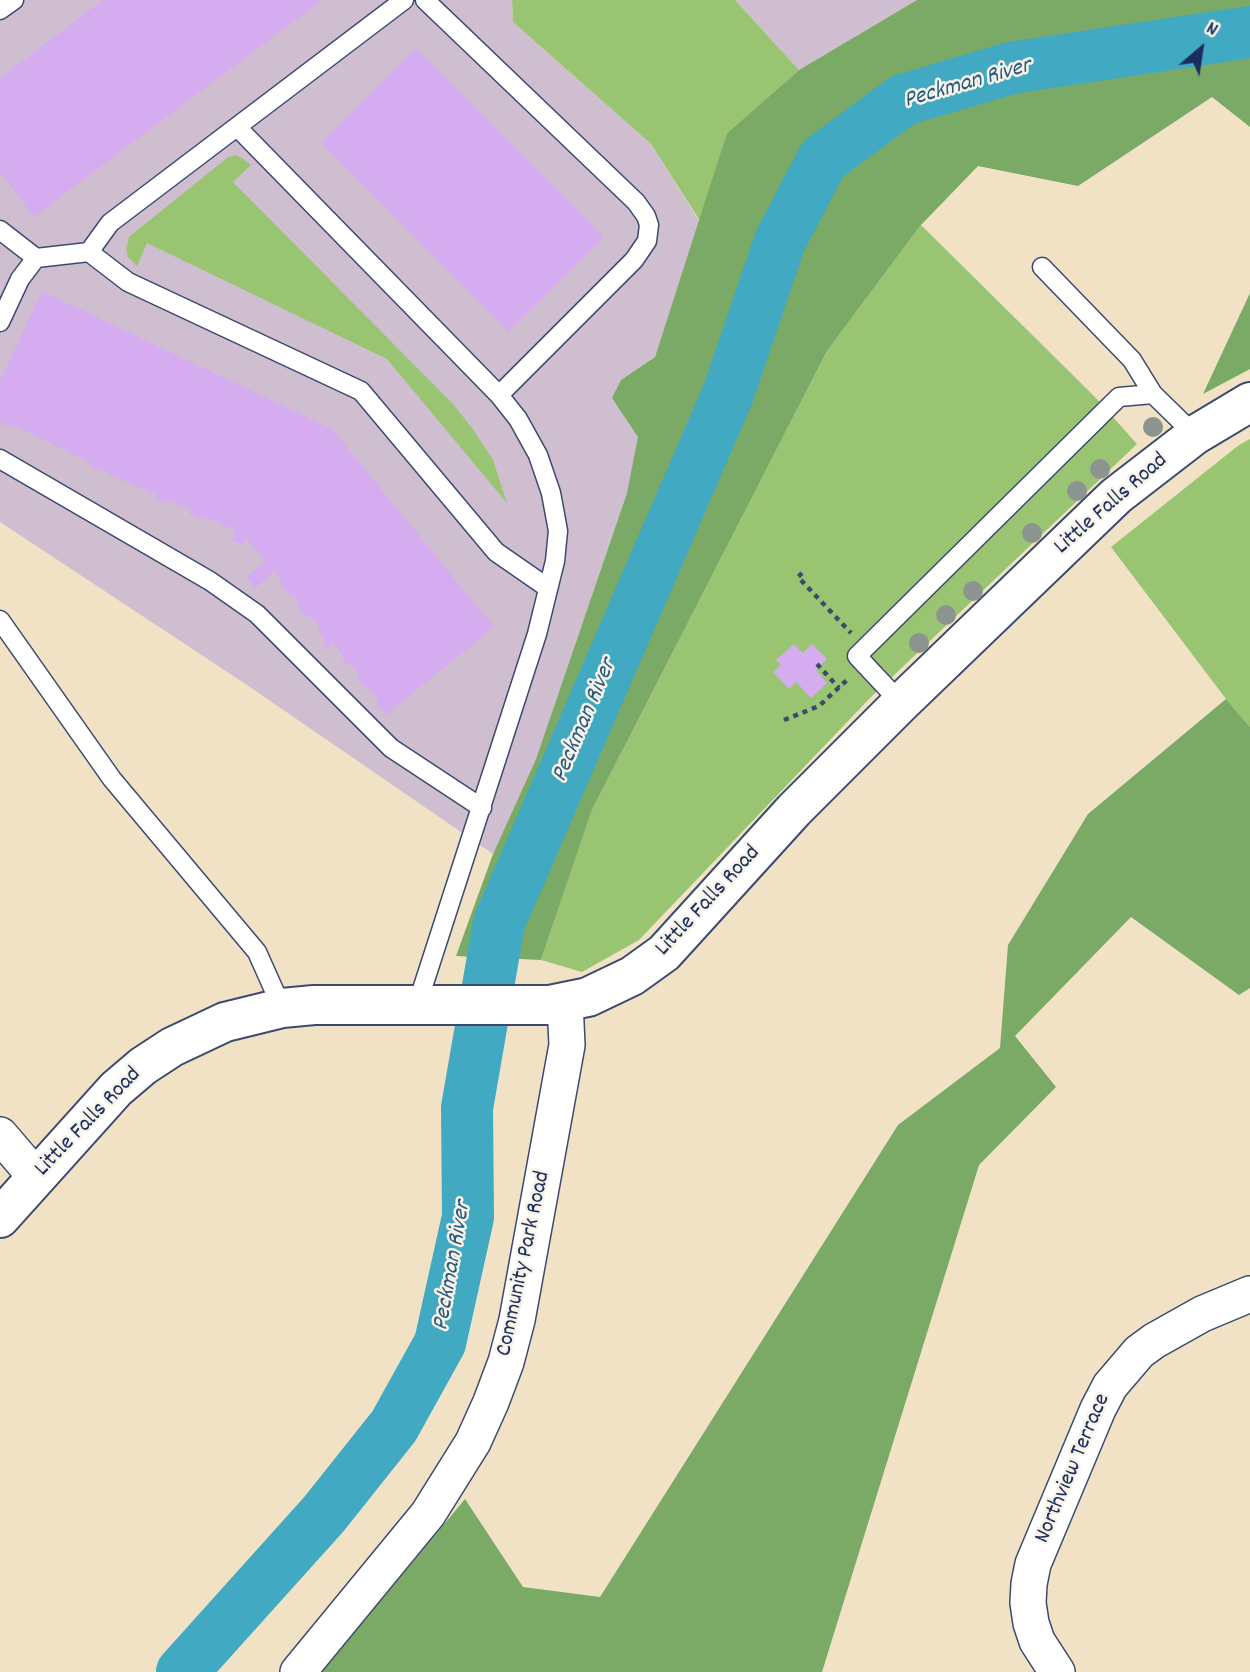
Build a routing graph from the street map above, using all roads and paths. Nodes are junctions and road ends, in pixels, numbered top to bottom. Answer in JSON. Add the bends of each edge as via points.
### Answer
{"nodes":[{"id":1,"x":14,"y":0,"type":"edge"},
{"id":2,"x":404,"y":0,"type":"edge"},
{"id":3,"x":425,"y":0,"type":"edge"},
{"id":4,"x":0,"y":10,"type":"edge"},
{"id":5,"x":237,"y":127,"type":"junction"},
{"id":6,"x":0,"y":230,"type":"edge"},
{"id":7,"x":89,"y":252,"type":"junction"},
{"id":8,"x":36,"y":258,"type":"junction"},
{"id":9,"x":1042,"y":267,"type":"dead end"},
{"id":10,"x":0,"y":322,"type":"edge"},
{"id":11,"x":1153,"y":394,"type":"junction"},
{"id":12,"x":499,"y":395,"type":"junction"},
{"id":13,"x":1250,"y":402,"type":"edge"},
{"id":14,"x":1195,"y":435,"type":"junction"},
{"id":15,"x":0,"y":459,"type":"edge"},
{"id":16,"x":802,"y":573,"type":"dead end"},
{"id":17,"x":548,"y":588,"type":"junction"},
{"id":18,"x":0,"y":620,"type":"edge"},
{"id":19,"x":865,"y":656,"type":"junction"},
{"id":20,"x":817,"y":664,"type":"dead end"},
{"id":21,"x":839,"y":688,"type":"junction"},
{"id":22,"x":901,"y":703,"type":"junction"},
{"id":23,"x":784,"y":720,"type":"dead end"},
{"id":24,"x":482,"y":808,"type":"junction"},
{"id":25,"x":417,"y":1004,"type":"junction"},
{"id":26,"x":549,"y":1004,"type":"junction"},
{"id":27,"x":282,"y":1008,"type":"junction"},
{"id":28,"x":0,"y":1135,"type":"edge"},
{"id":29,"x":36,"y":1177,"type":"junction"},
{"id":30,"x":0,"y":1218,"type":"edge"},
{"id":31,"x":1250,"y":1294,"type":"edge"},
{"id":32,"x":298,"y":1672,"type":"edge"},
{"id":33,"x":1057,"y":1672,"type":"edge"}],
"edges":[{"from":1,"to":4,"type":"lane"},
{"from":2,"to":5,"type":"lane"},
{"from":3,"to":12,"type":"lane","via":[[636,202],[649,225],[647,241],[634,260]]},
{"from":5,"to":7,"type":"lane","via":[[110,223]]},
{"from":5,"to":12,"type":"lane"},
{"from":6,"to":8,"type":"lane"},
{"from":7,"to":8,"type":"lane"},
{"from":7,"to":17,"type":"lane","via":[[128,282],[361,391],[496,552]]},
{"from":8,"to":10,"type":"lane","via":[[20,279]]},
{"from":9,"to":11,"type":"lane","via":[[1132,360]]},
{"from":11,"to":14,"type":"lane"},
{"from":11,"to":19,"type":"lane","via":[[1119,397]]},
{"from":12,"to":17,"type":"lane","via":[[518,419],[551,492],[558,531]]},
{"from":13,"to":14,"type":"street","name":"Little Falls Road"},
{"from":14,"to":22,"type":"street","name":"Little Falls Road","via":[[1116,496]]},
{"from":15,"to":24,"type":"lane","via":[[210,581],[257,614],[391,748]]},
{"from":16,"to":19,"type":"path","via":[[797,577]]},
{"from":17,"to":24,"type":"lane"},
{"from":18,"to":27,"type":"lane","via":[[112,779],[257,952]]},
{"from":19,"to":21,"type":"path"},
{"from":19,"to":22,"type":"lane"},
{"from":20,"to":21,"type":"path"},
{"from":21,"to":23,"type":"path","via":[[819,706]]},
{"from":22,"to":26,"type":"street","name":"Little Falls Road","via":[[649,966],[611,988]]},
{"from":24,"to":25,"type":"lane"},
{"from":25,"to":26,"type":"street","name":"Little Falls Road"},
{"from":25,"to":27,"type":"street","name":"Little Falls Road"},
{"from":26,"to":32,"type":"street","name":"Community Park Road","via":[[567,1045],[522,1292],[506,1362],[491,1402],[473,1442],[428,1514]]},
{"from":27,"to":29,"type":"street","name":"Little Falls Road","via":[[207,1030],[142,1066]]},
{"from":28,"to":29,"type":"street"},
{"from":29,"to":30,"type":"street","name":"Little Falls Road"},
{"from":31,"to":33,"type":"street","name":"Northview Terrace","via":[[1202,1314],[1139,1352],[1110,1386],[1098,1409],[1033,1564],[1029,1584],[1031,1623]]}]}
